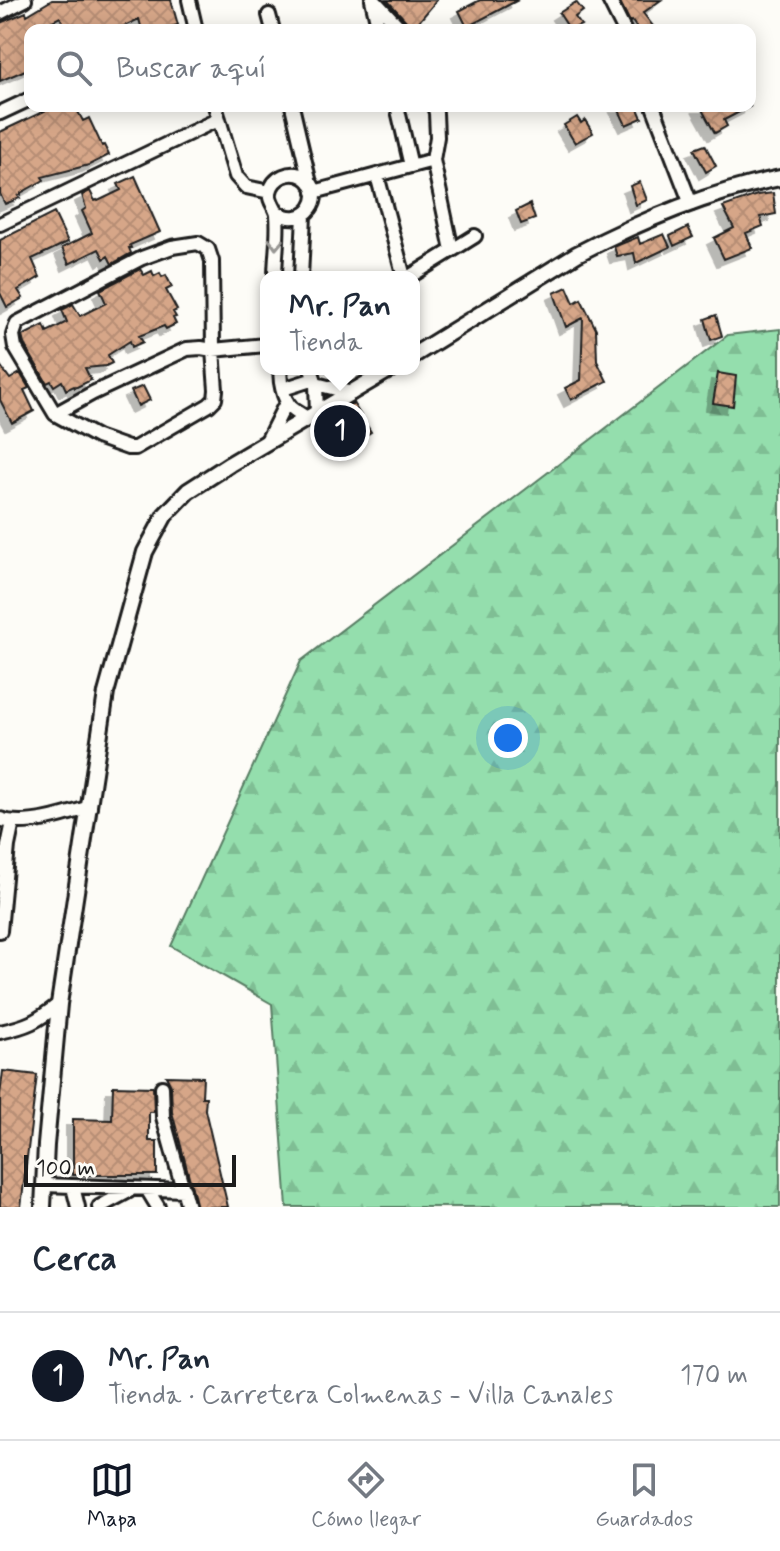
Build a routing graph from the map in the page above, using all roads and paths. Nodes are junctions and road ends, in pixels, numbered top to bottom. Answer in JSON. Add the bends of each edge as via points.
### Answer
{"nodes":[{"id":1,"x":25,"y":0,"type":"edge"},
{"id":2,"x":189,"y":0,"type":"edge"},
{"id":3,"x":373,"y":0,"type":"edge"},
{"id":4,"x":609,"y":0,"type":"edge"},
{"id":5,"x":0,"y":13,"type":"edge"},
{"id":6,"x":269,"y":15,"type":"dead end"},
{"id":7,"x":192,"y":24,"type":"edge"},
{"id":8,"x":271,"y":24,"type":"edge"},
{"id":9,"x":378,"y":24,"type":"edge"},
{"id":10,"x":396,"y":24,"type":"edge"},
{"id":11,"x":621,"y":24,"type":"edge"},
{"id":12,"x":24,"y":102,"type":"edge"},
{"id":13,"x":217,"y":112,"type":"edge"},
{"id":14,"x":293,"y":112,"type":"edge"},
{"id":15,"x":398,"y":112,"type":"edge"},
{"id":16,"x":435,"y":112,"type":"edge"},
{"id":17,"x":655,"y":112,"type":"edge"},
{"id":18,"x":0,"y":113,"type":"edge"},
{"id":19,"x":433,"y":160,"type":"junction"},
{"id":20,"x":411,"y":166,"type":"junction"},
{"id":21,"x":377,"y":175,"type":"junction"},
{"id":22,"x":780,"y":178,"type":"edge"},
{"id":23,"x":312,"y":188,"type":"junction"},
{"id":24,"x":270,"y":192,"type":"junction"},
{"id":25,"x":691,"y":204,"type":"junction"},
{"id":26,"x":277,"y":212,"type":"junction"},
{"id":27,"x":304,"y":215,"type":"junction"},
{"id":28,"x":0,"y":224,"type":"edge"},
{"id":29,"x":475,"y":236,"type":"dead end"},
{"id":30,"x":452,"y":250,"type":"junction"},
{"id":31,"x":275,"y":271,"type":"edge"},
{"id":32,"x":301,"y":271,"type":"edge"},
{"id":33,"x":405,"y":271,"type":"edge"},
{"id":34,"x":417,"y":271,"type":"edge"},
{"id":35,"x":260,"y":346,"type":"edge"},
{"id":36,"x":213,"y":350,"type":"junction"},
{"id":37,"x":420,"y":351,"type":"edge"},
{"id":38,"x":279,"y":375,"type":"edge"},
{"id":39,"x":381,"y":375,"type":"edge"},
{"id":40,"x":314,"y":377,"type":"edge"},
{"id":41,"x":352,"y":393,"type":"junction"},
{"id":42,"x":285,"y":395,"type":"junction"},
{"id":43,"x":55,"y":414,"type":"junction"},
{"id":44,"x":313,"y":416,"type":"junction"},
{"id":45,"x":266,"y":443,"type":"junction"},
{"id":46,"x":90,"y":807,"type":"junction"},
{"id":47,"x":6,"y":821,"type":"edge"},
{"id":48,"x":0,"y":931,"type":"edge"},
{"id":49,"x":59,"y":1004,"type":"junction"},
{"id":50,"x":0,"y":1032,"type":"edge"},
{"id":51,"x":162,"y":1087,"type":"dead end"},
{"id":52,"x":44,"y":1185,"type":"junction"},
{"id":53,"x":73,"y":1187,"type":"junction"},
{"id":54,"x":147,"y":1189,"type":"junction"},
{"id":55,"x":132,"y":1190,"type":"junction"},
{"id":56,"x":184,"y":1190,"type":"junction"},
{"id":57,"x":43,"y":1207,"type":"edge"},
{"id":58,"x":78,"y":1207,"type":"edge"},
{"id":59,"x":99,"y":1207,"type":"edge"},
{"id":60,"x":158,"y":1207,"type":"edge"},
{"id":61,"x":188,"y":1207,"type":"edge"}],
"edges":[{"from":1,"to":5,"type":"street"},
{"from":2,"to":7,"type":"street"},
{"from":3,"to":9,"type":"street"},
{"from":3,"to":10,"type":"street"},
{"from":4,"to":11,"type":"street"},
{"from":6,"to":8,"type":"street"},
{"from":12,"to":18,"type":"street"},
{"from":13,"to":24,"type":"street","via":[[236,176],[246,187]]},
{"from":13,"to":28,"type":"street"},
{"from":14,"to":23,"type":"street"},
{"from":15,"to":20,"type":"street"},
{"from":16,"to":19,"type":"street"},
{"from":17,"to":25,"type":"street"},
{"from":19,"to":20,"type":"street"},
{"from":19,"to":30,"type":"street"},
{"from":20,"to":21,"type":"street"},
{"from":21,"to":23,"type":"street"},
{"from":21,"to":33,"type":"street"},
{"from":22,"to":25,"type":"street"},
{"from":23,"to":24,"type":"street","via":[[298,175],[284,175]]},
{"from":23,"to":27,"type":"street","via":[[313,204]]},
{"from":24,"to":26,"type":"street"},
{"from":25,"to":37,"type":"street","via":[[577,254]]},
{"from":26,"to":27,"type":"street","via":[[290,218]]},
{"from":26,"to":31,"type":"street","one_way":true},
{"from":27,"to":32,"type":"street"},
{"from":29,"to":30,"type":"street"},
{"from":30,"to":34,"type":"street"},
{"from":35,"to":36,"type":"street"},
{"from":36,"to":43,"type":"street","via":[[187,349]]},
{"from":36,"to":43,"type":"street","via":[[215,399],[143,445],[128,448]]},
{"from":36,"to":43,"type":"street","via":[[208,249],[198,243],[142,258],[17,323],[15,347]]},
{"from":38,"to":42,"type":"street"},
{"from":39,"to":41,"type":"street"},
{"from":40,"to":41,"type":"street"},
{"from":40,"to":42,"type":"street"},
{"from":40,"to":44,"type":"street"},
{"from":41,"to":44,"type":"street"},
{"from":42,"to":44,"type":"street","via":[[293,409]]},
{"from":42,"to":45,"type":"street"},
{"from":44,"to":45,"type":"street"},
{"from":45,"to":46,"type":"street","via":[[188,491],[165,515],[145,552],[106,693]]},
{"from":46,"to":47,"type":"street","via":[[55,818]]},
{"from":46,"to":49,"type":"street"},
{"from":47,"to":48,"type":"street"},
{"from":49,"to":50,"type":"street","via":[[38,1021]]},
{"from":49,"to":52,"type":"street"},
{"from":51,"to":56,"type":"street","via":[[163,1117]]},
{"from":52,"to":53,"type":"street"},
{"from":52,"to":57,"type":"street"},
{"from":53,"to":55,"type":"street"},
{"from":53,"to":58,"type":"street"},
{"from":54,"to":55,"type":"street"},
{"from":54,"to":56,"type":"street"},
{"from":54,"to":60,"type":"street"},
{"from":55,"to":59,"type":"street"},
{"from":56,"to":61,"type":"street"}]}
